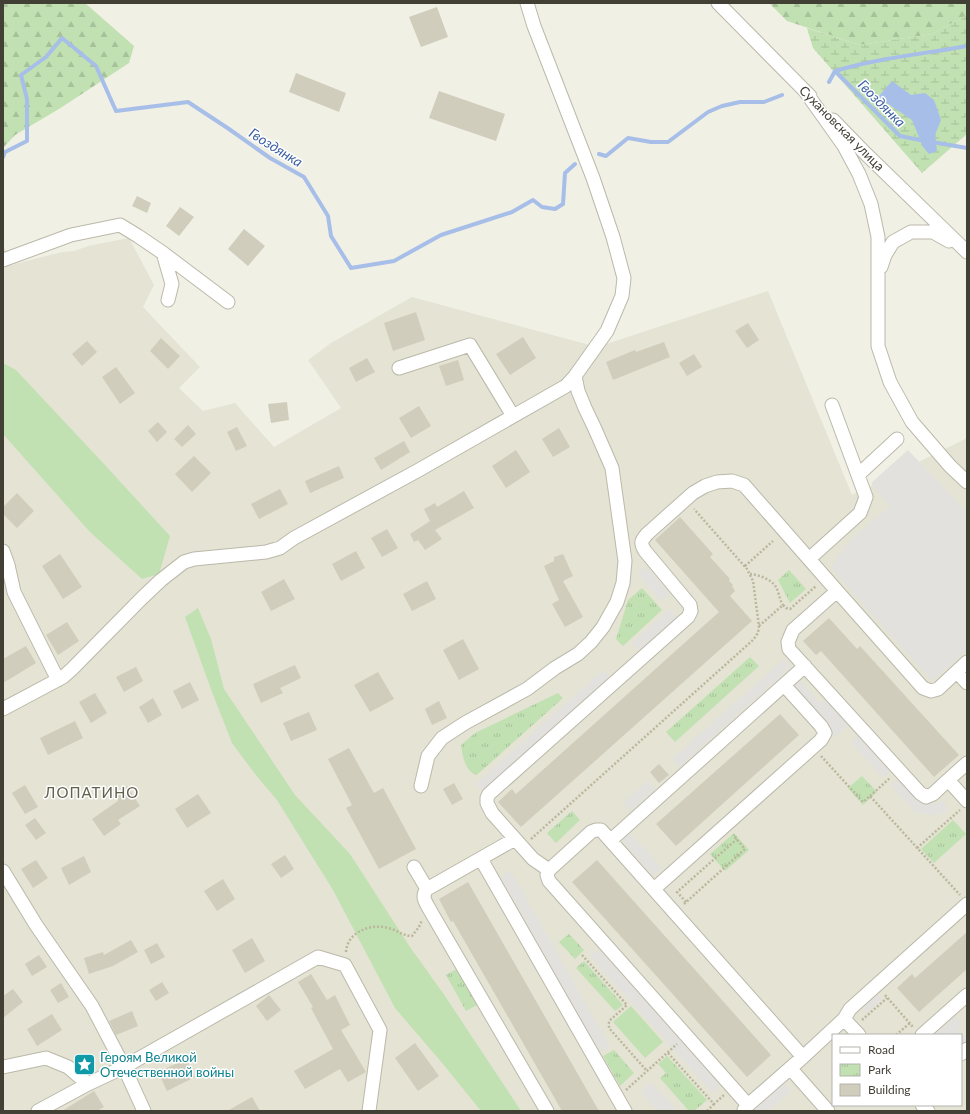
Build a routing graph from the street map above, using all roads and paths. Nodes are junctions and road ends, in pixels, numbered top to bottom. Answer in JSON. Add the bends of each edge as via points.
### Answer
{"nodes":[{"id":1,"x":527,"y":3,"type":"edge"},
{"id":2,"x":718,"y":3,"type":"edge"},
{"id":3,"x":805,"y":91,"type":"junction"},
{"id":4,"x":966,"y":251,"type":"edge"},
{"id":5,"x":163,"y":253,"type":"junction"},
{"id":6,"x":3,"y":260,"type":"edge"},
{"id":7,"x":878,"y":281,"type":"junction"},
{"id":8,"x":168,"y":300,"type":"dead end"},
{"id":9,"x":228,"y":302,"type":"dead end"},
{"id":10,"x":399,"y":368,"type":"dead end"},
{"id":11,"x":575,"y":376,"type":"junction"},
{"id":12,"x":832,"y":405,"type":"dead end"},
{"id":13,"x":513,"y":416,"type":"junction"},
{"id":14,"x":897,"y":438,"type":"dead end"},
{"id":15,"x":858,"y":475,"type":"junction"},
{"id":16,"x":967,"y":482,"type":"edge"},
{"id":17,"x":685,"y":500,"type":"junction"},
{"id":18,"x":773,"y":541,"type":"dead end"},
{"id":19,"x":3,"y":551,"type":"edge"},
{"id":20,"x":809,"y":559,"type":"junction"},
{"id":21,"x":745,"y":566,"type":"junction"},
{"id":22,"x":750,"y":574,"type":"junction"},
{"id":23,"x":825,"y":577,"type":"junction"},
{"id":24,"x":9,"y":590,"type":"edge"},
{"id":25,"x":837,"y":591,"type":"junction"},
{"id":26,"x":783,"y":605,"type":"junction"},
{"id":27,"x":759,"y":626,"type":"junction"},
{"id":28,"x":967,"y":662,"type":"edge"},
{"id":29,"x":805,"y":666,"type":"junction"},
{"id":30,"x":957,"y":672,"type":"junction"},
{"id":31,"x":58,"y":680,"type":"junction"},
{"id":32,"x":967,"y":683,"type":"edge"},
{"id":33,"x":784,"y":685,"type":"junction"},
{"id":34,"x":3,"y":709,"type":"edge"},
{"id":35,"x":813,"y":747,"type":"junction"},
{"id":36,"x":967,"y":763,"type":"edge"},
{"id":37,"x":899,"y":769,"type":"junction"},
{"id":38,"x":948,"y":780,"type":"junction"},
{"id":39,"x":421,"y":786,"type":"dead end"},
{"id":40,"x":870,"y":796,"type":"junction"},
{"id":41,"x":964,"y":805,"type":"edge"},
{"id":42,"x":725,"y":826,"type":"junction"},
{"id":43,"x":737,"y":839,"type":"junction"},
{"id":44,"x":611,"y":840,"type":"junction"},
{"id":45,"x":519,"y":843,"type":"junction"},
{"id":46,"x":917,"y":848,"type":"junction"},
{"id":47,"x":481,"y":859,"type":"junction"},
{"id":48,"x":414,"y":867,"type":"dead end"},
{"id":49,"x":549,"y":870,"type":"junction"},
{"id":50,"x":3,"y":871,"type":"edge"},
{"id":51,"x":427,"y":889,"type":"junction"},
{"id":52,"x":654,"y":889,"type":"junction"},
{"id":53,"x":964,"y":901,"type":"edge"},
{"id":54,"x":686,"y":902,"type":"junction"},
{"id":55,"x":431,"y":912,"type":"junction"},
{"id":56,"x":674,"y":912,"type":"junction"},
{"id":57,"x":582,"y":955,"type":"dead end"},
{"id":58,"x":345,"y":965,"type":"junction"},
{"id":59,"x":876,"y":986,"type":"junction"},
{"id":60,"x":967,"y":995,"type":"edge"},
{"id":61,"x":887,"y":998,"type":"junction"},
{"id":62,"x":910,"y":1023,"type":"junction"},
{"id":63,"x":852,"y":1027,"type":"edge"},
{"id":64,"x":920,"y":1033,"type":"edge"},
{"id":65,"x":841,"y":1034,"type":"edge"},
{"id":66,"x":897,"y":1034,"type":"edge"},
{"id":67,"x":686,"y":1035,"type":"junction"},
{"id":68,"x":832,"y":1039,"type":"edge"},
{"id":69,"x":668,"y":1052,"type":"junction"},
{"id":70,"x":803,"y":1057,"type":"junction"},
{"id":71,"x":3,"y":1067,"type":"edge"},
{"id":72,"x":124,"y":1067,"type":"junction"},
{"id":73,"x":790,"y":1068,"type":"junction"},
{"id":74,"x":647,"y":1071,"type":"junction"},
{"id":75,"x":88,"y":1084,"type":"junction"},
{"id":76,"x":733,"y":1087,"type":"junction"},
{"id":77,"x":618,"y":1098,"type":"junction"},
{"id":78,"x":714,"y":1104,"type":"junction"},
{"id":79,"x":746,"y":1108,"type":"edge"},
{"id":80,"x":38,"y":1111,"type":"edge"},
{"id":81,"x":144,"y":1111,"type":"edge"},
{"id":82,"x":369,"y":1111,"type":"edge"},
{"id":83,"x":547,"y":1111,"type":"edge"},
{"id":84,"x":625,"y":1111,"type":"edge"},
{"id":85,"x":707,"y":1111,"type":"edge"},
{"id":86,"x":828,"y":1111,"type":"edge"}],
"edges":[{"from":1,"to":11,"type":"street","via":[[593,178],[624,278],[622,296],[607,331]]},
{"from":2,"to":3,"type":"street","name":"Сухановская улица"},
{"from":3,"to":4,"type":"street","name":"Сухановская улица"},
{"from":3,"to":7,"type":"street","via":[[844,146],[871,204],[878,237]]},
{"from":4,"to":7,"type":"street","via":[[933,232],[911,232],[893,242],[884,254]]},
{"from":5,"to":6,"type":"street","via":[[120,225],[71,235]]},
{"from":5,"to":8,"type":"street","via":[[172,284]]},
{"from":5,"to":9,"type":"street"},
{"from":7,"to":16,"type":"street","via":[[878,346],[890,382],[912,422]]},
{"from":10,"to":13,"type":"street","via":[[470,345]]},
{"from":11,"to":13,"type":"street","via":[[566,386]]},
{"from":11,"to":39,"type":"street","via":[[584,408],[612,468],[625,561],[623,583],[617,602],[603,627],[578,654],[527,689],[442,738],[428,756]]},
{"from":12,"to":15,"type":"street"},
{"from":13,"to":31,"type":"street","via":[[280,548],[184,562],[161,580]]},
{"from":14,"to":15,"type":"street"},
{"from":15,"to":20,"type":"street","via":[[866,497],[860,513]]},
{"from":17,"to":20,"type":"street","via":[[705,486],[717,482],[732,480],[744,485]]},
{"from":17,"to":21,"type":"path"},
{"from":17,"to":45,"type":"street","via":[[642,539],[642,546],[687,601],[691,611],[688,617],[489,794],[487,803],[492,813]]},
{"from":18,"to":21,"type":"path"},
{"from":19,"to":24,"type":"street","via":[[8,565]]},
{"from":20,"to":23,"type":"street"},
{"from":21,"to":22,"type":"path"},
{"from":22,"to":26,"type":"path","via":[[771,582],[776,587]]},
{"from":22,"to":27,"type":"path"},
{"from":23,"to":25,"type":"street"},
{"from":23,"to":26,"type":"path","via":[[790,609]]},
{"from":24,"to":31,"type":"street"},
{"from":25,"to":29,"type":"street","via":[[793,630],[790,636],[789,648]]},
{"from":25,"to":30,"type":"street","via":[[923,688],[931,691],[938,689]]},
{"from":26,"to":27,"type":"path"},
{"from":27,"to":45,"type":"path","via":[[753,640]]},
{"from":28,"to":30,"type":"street"},
{"from":29,"to":33,"type":"street"},
{"from":29,"to":37,"type":"street"},
{"from":30,"to":32,"type":"street"},
{"from":31,"to":34,"type":"street"},
{"from":33,"to":35,"type":"street","via":[[825,733]]},
{"from":33,"to":44,"type":"street"},
{"from":35,"to":40,"type":"path","via":[[863,802]]},
{"from":35,"to":42,"type":"street"},
{"from":36,"to":38,"type":"street"},
{"from":37,"to":38,"type":"street","via":[[926,797]]},
{"from":37,"to":40,"type":"path"},
{"from":38,"to":41,"type":"street"},
{"from":40,"to":46,"type":"path"},
{"from":41,"to":46,"type":"path"},
{"from":42,"to":43,"type":"path"},
{"from":42,"to":52,"type":"street"},
{"from":43,"to":54,"type":"path","via":[[745,849]]},
{"from":43,"to":54,"type":"path","via":[[677,892]]},
{"from":44,"to":49,"type":"street","via":[[602,830],[591,832]]},
{"from":44,"to":52,"type":"street"},
{"from":45,"to":47,"type":"street"},
{"from":45,"to":49,"type":"street","via":[[533,859]]},
{"from":46,"to":53,"type":"path"},
{"from":47,"to":51,"type":"street"},
{"from":47,"to":77,"type":"street"},
{"from":48,"to":51,"type":"street"},
{"from":49,"to":67,"type":"street","via":[[549,881]]},
{"from":50,"to":72,"type":"street","via":[[36,925],[92,1006]]},
{"from":51,"to":55,"type":"street","via":[[423,896]]},
{"from":52,"to":56,"type":"street"},
{"from":53,"to":59,"type":"street"},
{"from":54,"to":56,"type":"path"},
{"from":55,"to":58,"type":"path","via":[[421,921],[412,936],[377,926],[363,929],[352,937],[346,947]]},
{"from":55,"to":83,"type":"street"},
{"from":56,"to":70,"type":"street"},
{"from":57,"to":74,"type":"path","via":[[627,1005],[609,1021],[609,1028]]},
{"from":58,"to":72,"type":"street","via":[[318,957]]},
{"from":58,"to":82,"type":"street","via":[[380,1030]]},
{"from":59,"to":61,"type":"path"},
{"from":59,"to":63,"type":"street","via":[[850,1009]]},
{"from":60,"to":64,"type":"street"},
{"from":61,"to":62,"type":"path"},
{"from":61,"to":63,"type":"path"},
{"from":62,"to":64,"type":"path"},
{"from":62,"to":66,"type":"path"},
{"from":63,"to":65,"type":"street"},
{"from":67,"to":69,"type":"path"},
{"from":67,"to":76,"type":"street"},
{"from":68,"to":70,"type":"street"},
{"from":69,"to":74,"type":"path"},
{"from":69,"to":78,"type":"path"},
{"from":70,"to":73,"type":"street"},
{"from":71,"to":75,"type":"street","via":[[46,1058],[68,1067]]},
{"from":72,"to":75,"type":"street"},
{"from":72,"to":81,"type":"street"},
{"from":73,"to":79,"type":"street"},
{"from":73,"to":86,"type":"street"},
{"from":74,"to":77,"type":"path"},
{"from":75,"to":80,"type":"street"},
{"from":76,"to":78,"type":"path"},
{"from":76,"to":79,"type":"street"},
{"from":77,"to":84,"type":"street"},
{"from":78,"to":85,"type":"path"}]}
